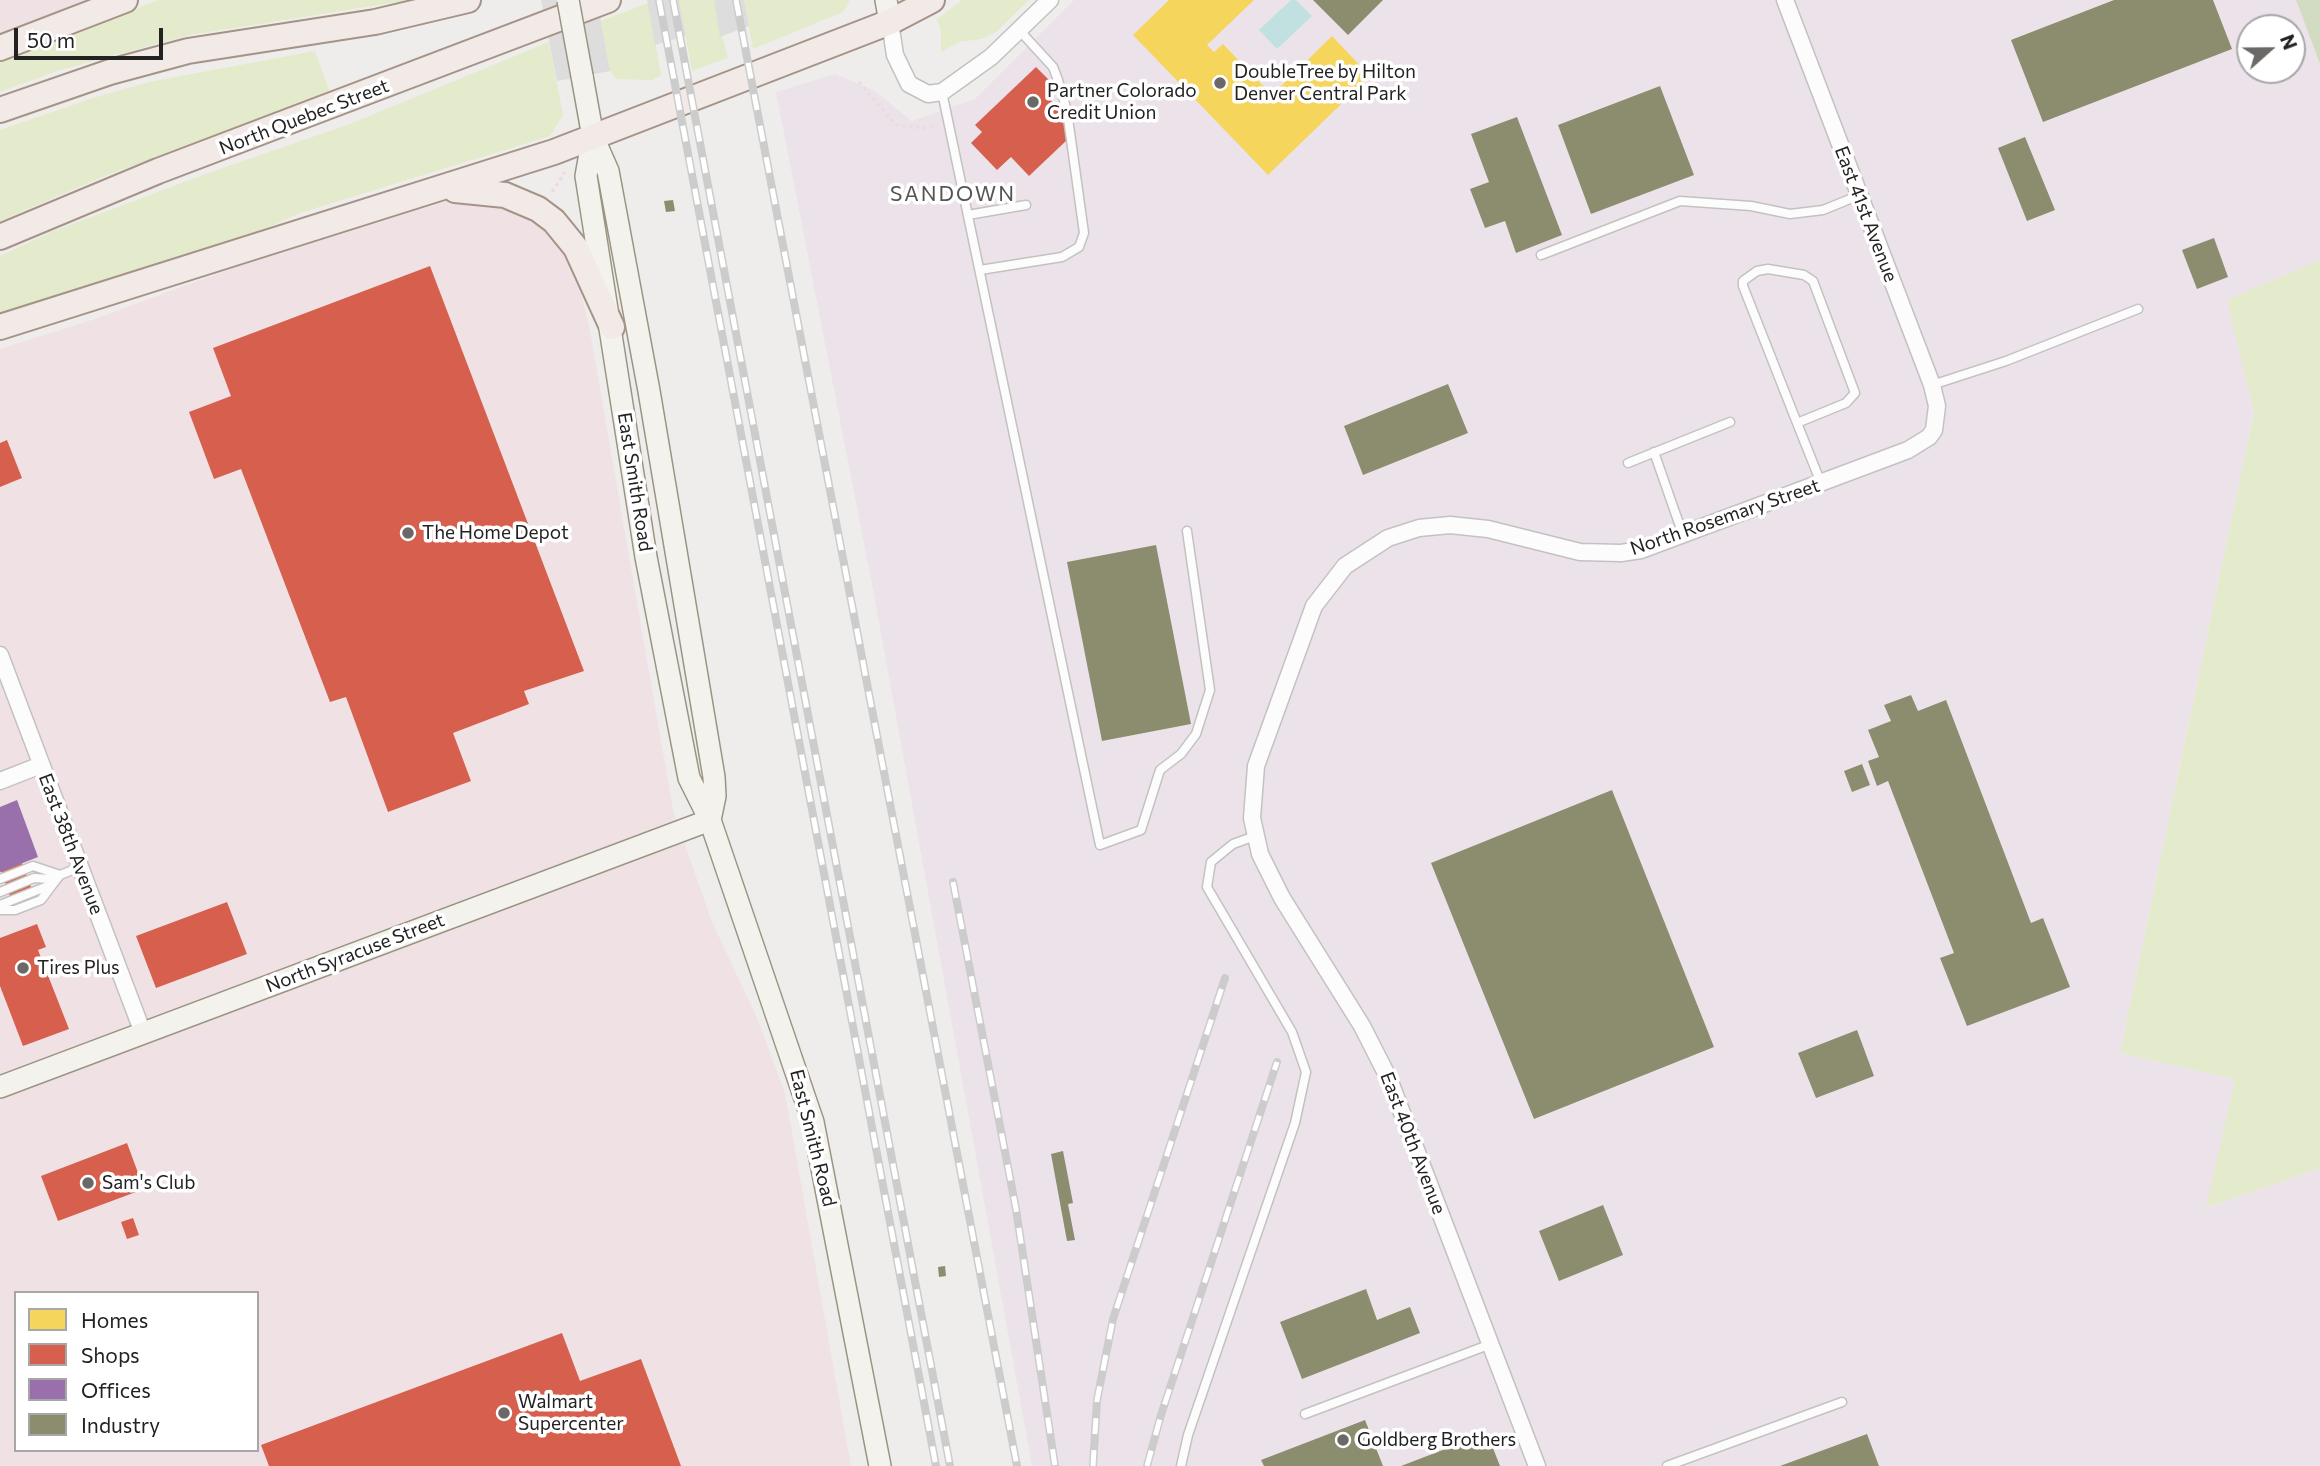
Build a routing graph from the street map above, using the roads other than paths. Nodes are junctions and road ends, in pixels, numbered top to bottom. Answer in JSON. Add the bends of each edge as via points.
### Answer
{"nodes":[{"id":1,"x":125,"y":0,"type":"edge"},
{"id":2,"x":468,"y":0,"type":"edge"},
{"id":3,"x":568,"y":0,"type":"edge"},
{"id":4,"x":608,"y":0,"type":"edge"},
{"id":5,"x":932,"y":0,"type":"edge"},
{"id":6,"x":1049,"y":0,"type":"edge"},
{"id":7,"x":1785,"y":0,"type":"edge"},
{"id":8,"x":888,"y":11,"type":"edge"},
{"id":9,"x":1020,"y":31,"type":"junction"},
{"id":10,"x":0,"y":48,"type":"edge"},
{"id":11,"x":942,"y":92,"type":"junction"},
{"id":12,"x":0,"y":110,"type":"edge"},
{"id":13,"x":593,"y":137,"type":"junction"},
{"id":14,"x":433,"y":191,"type":"junction"},
{"id":15,"x":1860,"y":195,"type":"junction"},
{"id":16,"x":1026,"y":205,"type":"dead end"},
{"id":17,"x":968,"y":215,"type":"junction"},
{"id":18,"x":0,"y":237,"type":"edge"},
{"id":19,"x":1541,"y":255,"type":"dead end"},
{"id":20,"x":980,"y":270,"type":"junction"},
{"id":21,"x":2138,"y":309,"type":"dead end"},
{"id":22,"x":0,"y":327,"type":"edge"},
{"id":23,"x":611,"y":327,"type":"junction"},
{"id":24,"x":1932,"y":385,"type":"junction"},
{"id":25,"x":1730,"y":422,"type":"dead end"},
{"id":26,"x":1797,"y":422,"type":"junction"},
{"id":27,"x":1934,"y":430,"type":"joint"},
{"id":28,"x":1654,"y":452,"type":"junction"},
{"id":29,"x":1628,"y":463,"type":"dead end"},
{"id":30,"x":1821,"y":483,"type":"junction"},
{"id":31,"x":1187,"y":531,"type":"dead end"},
{"id":32,"x":1683,"y":536,"type":"junction"},
{"id":33,"x":0,"y":654,"type":"edge"},
{"id":34,"x":41,"y":765,"type":"junction"},
{"id":35,"x":0,"y":781,"type":"edge"},
{"id":36,"x":710,"y":820,"type":"junction"},
{"id":37,"x":1255,"y":836,"type":"junction"},
{"id":38,"x":80,"y":867,"type":"junction"},
{"id":39,"x":60,"y":875,"type":"junction"},
{"id":40,"x":0,"y":879,"type":"edge"},
{"id":41,"x":0,"y":892,"type":"edge"},
{"id":42,"x":0,"y":908,"type":"edge"},
{"id":43,"x":143,"y":1033,"type":"junction"},
{"id":44,"x":0,"y":1087,"type":"edge"},
{"id":45,"x":1491,"y":1344,"type":"junction"},
{"id":46,"x":1842,"y":1402,"type":"dead end"},
{"id":47,"x":1305,"y":1414,"type":"dead end"},
{"id":48,"x":880,"y":1466,"type":"edge"},
{"id":49,"x":1181,"y":1466,"type":"edge"},
{"id":50,"x":1537,"y":1466,"type":"edge"},
{"id":51,"x":1667,"y":1466,"type":"edge"}],
"edges":[{"from":1,"to":10,"type":"main road"},
{"from":2,"to":12,"type":"main road","via":[[375,22],[188,51]]},
{"from":3,"to":13,"type":"street","name":"East Smith Road","bridge":true},
{"from":4,"to":18,"type":"main road","name":"North Quebec Street","via":[[120,186]]},
{"from":5,"to":8,"type":"main road"},
{"from":6,"to":9,"type":"street"},
{"from":7,"to":15,"type":"street","name":"East 41st Avenue"},
{"from":8,"to":11,"type":"street","via":[[895,55],[909,84],[928,94]]},
{"from":8,"to":13,"type":"main road"},
{"from":9,"to":11,"type":"street"},
{"from":9,"to":20,"type":"lane","via":[[1058,79],[1067,111],[1084,233],[1079,247],[1062,257]]},
{"from":11,"to":17,"type":"lane"},
{"from":13,"to":14,"type":"main road"},
{"from":13,"to":23,"type":"street","name":"East Smith Road","via":[[586,176]]},
{"from":13,"to":36,"type":"street","name":"East Smith Road","via":[[608,172],[649,391],[714,777]]},
{"from":14,"to":22,"type":"main road"},
{"from":14,"to":23,"type":"main road","via":[[505,195],[554,221],[576,248]]},
{"from":15,"to":19,"type":"lane","via":[[1823,210],[1790,214],[1751,205],[1680,201]]},
{"from":15,"to":24,"type":"street","name":"East 41st Avenue"},
{"from":16,"to":17,"type":"lane"},
{"from":17,"to":20,"type":"lane"},
{"from":20,"to":31,"type":"lane","via":[[1100,845],[1141,830],[1160,770],[1181,754],[1196,734],[1210,690]]},
{"from":21,"to":24,"type":"lane","via":[[2006,362]]},
{"from":23,"to":36,"type":"street","name":"East Smith Road","via":[[688,778]]},
{"from":24,"to":27,"type":"street","name":"East 41st Avenue","via":[[1937,405]]},
{"from":25,"to":28,"type":"lane"},
{"from":26,"to":26,"type":"lane","via":[[1743,286],[1757,271],[1804,275],[1813,281],[1855,393],[1846,403]]},
{"from":26,"to":30,"type":"lane"},
{"from":27,"to":30,"type":"street","name":"North Rosemary Street","via":[[1917,446]]},
{"from":28,"to":29,"type":"lane"},
{"from":28,"to":32,"type":"lane"},
{"from":30,"to":32,"type":"street","name":"North Rosemary Street"},
{"from":32,"to":37,"type":"street","name":"North Rosemary Street","via":[[1641,550],[1601,554],[1560,549],[1489,529],[1434,526],[1404,532],[1358,555],[1324,590],[1305,625],[1256,766],[1252,796]]},
{"from":33,"to":34,"type":"street","name":"East 38th Avenue"},
{"from":34,"to":35,"type":"street"},
{"from":34,"to":38,"type":"street","name":"East 38th Avenue"},
{"from":36,"to":43,"type":"street","name":"North Syracuse Street"},
{"from":36,"to":48,"type":"street","name":"East Smith Road","via":[[801,1080],[819,1145]]},
{"from":37,"to":45,"type":"street","name":"East 40th Avenue","via":[[1282,898],[1376,1052]]},
{"from":37,"to":49,"type":"lane","via":[[1233,844],[1211,862],[1207,887],[1292,1031],[1306,1072],[1295,1123]]},
{"from":38,"to":39,"type":"lane"},
{"from":38,"to":43,"type":"street","name":"East 38th Avenue"},
{"from":39,"to":40,"type":"lane","via":[[33,866]]},
{"from":39,"to":41,"type":"lane","via":[[34,878]]},
{"from":39,"to":42,"type":"lane","via":[[53,884]]},
{"from":43,"to":44,"type":"street","name":"North Syracuse Street"},
{"from":45,"to":47,"type":"lane"},
{"from":45,"to":50,"type":"street","name":"East 40th Avenue"},
{"from":46,"to":51,"type":"lane"}]}
